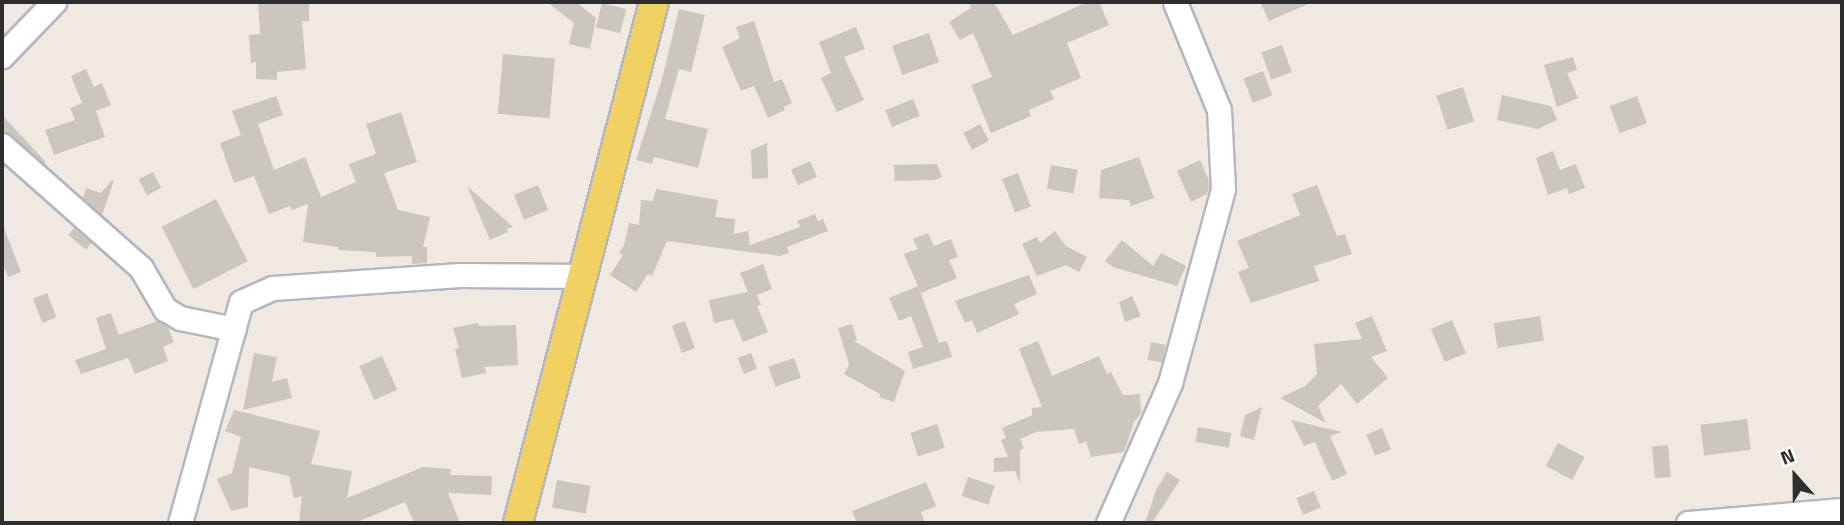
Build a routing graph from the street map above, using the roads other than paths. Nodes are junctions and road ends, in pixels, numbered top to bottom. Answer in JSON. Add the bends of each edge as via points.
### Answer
{"nodes":[{"id":1,"x":54,"y":2,"type":"edge"},
{"id":2,"x":654,"y":2,"type":"edge"},
{"id":3,"x":1175,"y":2,"type":"edge"},
{"id":4,"x":2,"y":56,"type":"edge"},
{"id":5,"x":2,"y":145,"type":"edge"},
{"id":6,"x":584,"y":276,"type":"junction"},
{"id":7,"x":234,"y":329,"type":"junction"},
{"id":8,"x":1842,"y":510,"type":"edge"},
{"id":9,"x":180,"y":523,"type":"edge"},
{"id":10,"x":518,"y":523,"type":"edge"},
{"id":11,"x":1108,"y":523,"type":"edge"},
{"id":12,"x":1688,"y":523,"type":"edge"}],
"edges":[{"from":1,"to":4,"type":"street"},
{"from":2,"to":6,"type":"main road"},
{"from":3,"to":11,"type":"street","via":[[1219,110],[1223,189],[1170,383]]},
{"from":5,"to":7,"type":"street","via":[[141,268],[165,309],[180,318]]},
{"from":6,"to":7,"type":"street","via":[[460,275],[273,288],[242,302]]},
{"from":6,"to":10,"type":"main road"},
{"from":7,"to":9,"type":"street"},
{"from":8,"to":12,"type":"street"}]}
